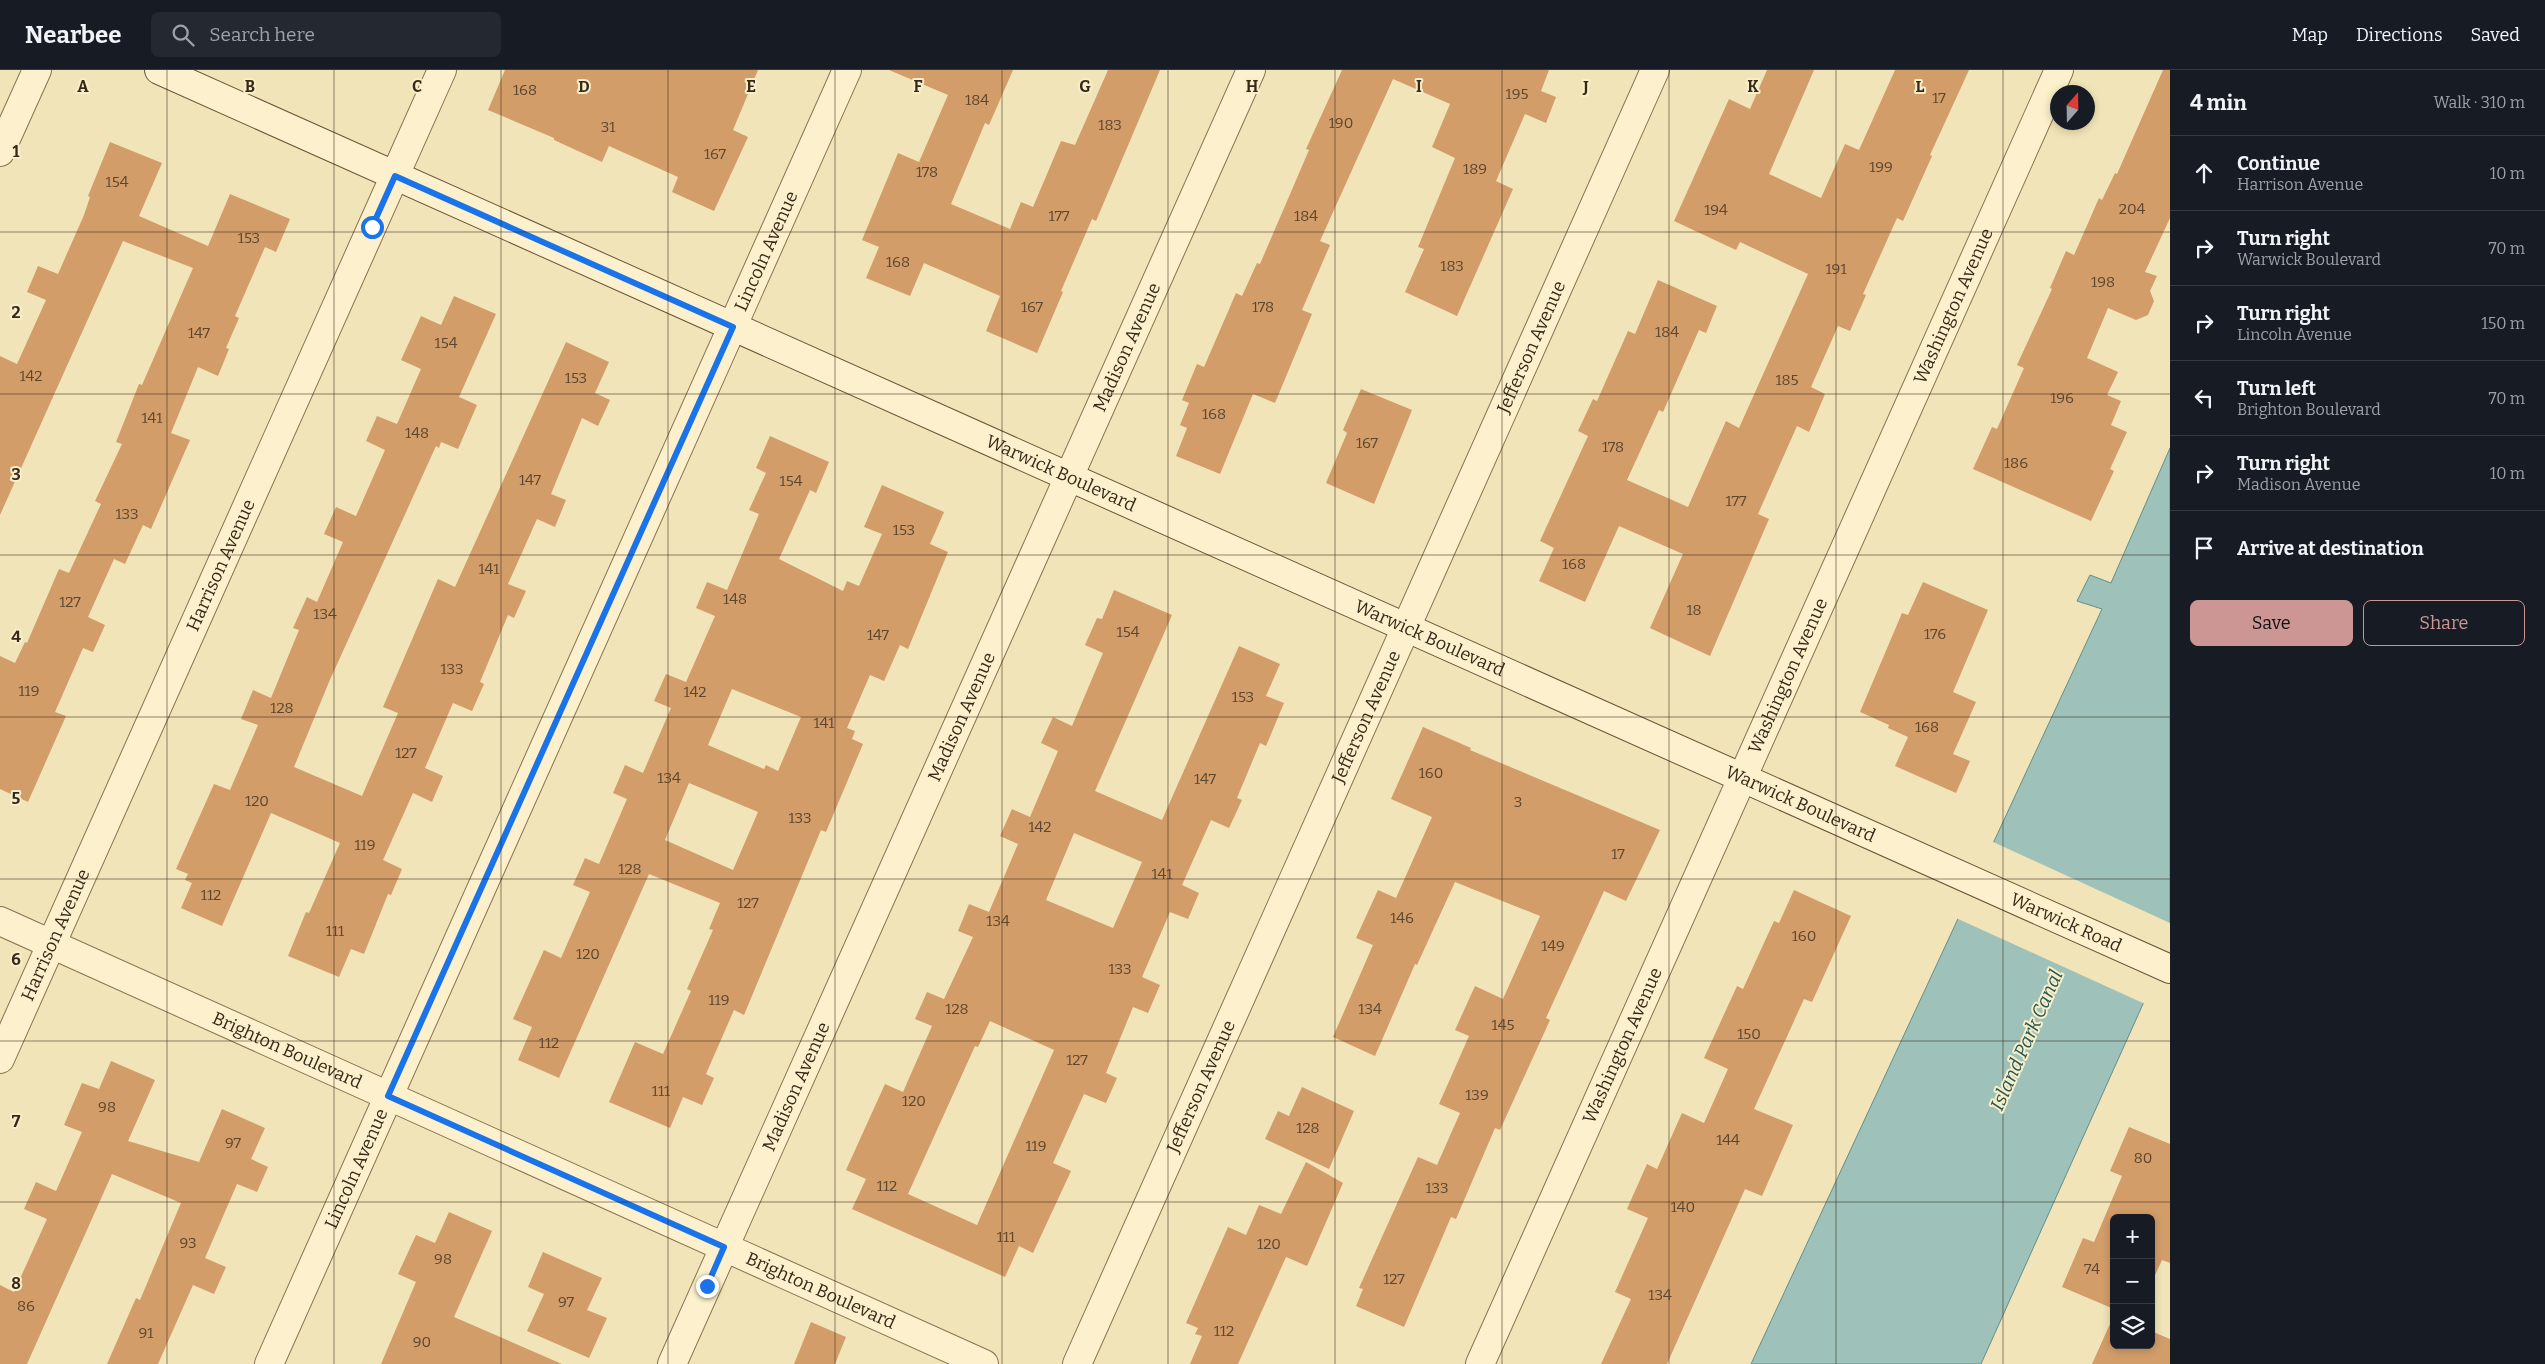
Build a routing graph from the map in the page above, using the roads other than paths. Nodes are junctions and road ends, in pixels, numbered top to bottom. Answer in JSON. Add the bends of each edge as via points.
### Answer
{"nodes":[{"id":1,"x":37,"y":70,"type":"edge"},
{"id":2,"x":160,"y":70,"type":"edge"},
{"id":3,"x":442,"y":70,"type":"edge"},
{"id":4,"x":847,"y":70,"type":"edge"},
{"id":5,"x":1251,"y":70,"type":"edge"},
{"id":6,"x":1655,"y":70,"type":"edge"},
{"id":7,"x":2059,"y":70,"type":"edge"},
{"id":8,"x":0,"y":152,"type":"edge"},
{"id":9,"x":395,"y":176,"type":"junction"},
{"id":10,"x":733,"y":327,"type":"junction"},
{"id":11,"x":1069,"y":476,"type":"junction"},
{"id":12,"x":1406,"y":627,"type":"junction"},
{"id":13,"x":1743,"y":777,"type":"junction"},
{"id":14,"x":1962,"y":875,"type":"joint"},
{"id":15,"x":0,"y":922,"type":"edge"},
{"id":16,"x":52,"y":945,"type":"junction"},
{"id":17,"x":2170,"y":969,"type":"edge"},
{"id":18,"x":0,"y":1059,"type":"edge"},
{"id":19,"x":388,"y":1096,"type":"junction"},
{"id":20,"x":724,"y":1247,"type":"junction"},
{"id":21,"x":269,"y":1364,"type":"edge"},
{"id":22,"x":672,"y":1364,"type":"edge"},
{"id":23,"x":984,"y":1364,"type":"edge"},
{"id":24,"x":1077,"y":1364,"type":"edge"},
{"id":25,"x":1480,"y":1364,"type":"edge"}],
"edges":[{"from":1,"to":8,"type":"street"},
{"from":2,"to":9,"type":"street","name":"Warwick Boulevard"},
{"from":3,"to":9,"type":"street","name":"Harrison Avenue"},
{"from":4,"to":10,"type":"street","name":"Lincoln Avenue"},
{"from":5,"to":11,"type":"street","name":"Madison Avenue"},
{"from":6,"to":12,"type":"street","name":"Jefferson Avenue"},
{"from":7,"to":13,"type":"street","name":"Washington Avenue"},
{"from":9,"to":10,"type":"street","name":"Warwick Boulevard"},
{"from":9,"to":16,"type":"street","name":"Harrison Avenue"},
{"from":10,"to":11,"type":"street","name":"Warwick Boulevard"},
{"from":10,"to":19,"type":"street","name":"Lincoln Avenue"},
{"from":11,"to":12,"type":"street","name":"Warwick Boulevard"},
{"from":11,"to":20,"type":"street","name":"Madison Avenue"},
{"from":12,"to":13,"type":"street","name":"Warwick Boulevard"},
{"from":12,"to":24,"type":"street","name":"Jefferson Avenue"},
{"from":13,"to":14,"type":"street","name":"Warwick Boulevard"},
{"from":13,"to":25,"type":"street","name":"Washington Avenue"},
{"from":14,"to":17,"type":"street","name":"Warwick Road"},
{"from":15,"to":16,"type":"street","name":"Brighton Boulevard"},
{"from":16,"to":18,"type":"street","name":"Harrison Avenue"},
{"from":16,"to":19,"type":"street","name":"Brighton Boulevard"},
{"from":19,"to":20,"type":"street","name":"Brighton Boulevard"},
{"from":19,"to":21,"type":"street","name":"Lincoln Avenue"},
{"from":20,"to":22,"type":"street","name":"Madison Avenue"},
{"from":20,"to":23,"type":"street","name":"Brighton Boulevard"}]}
